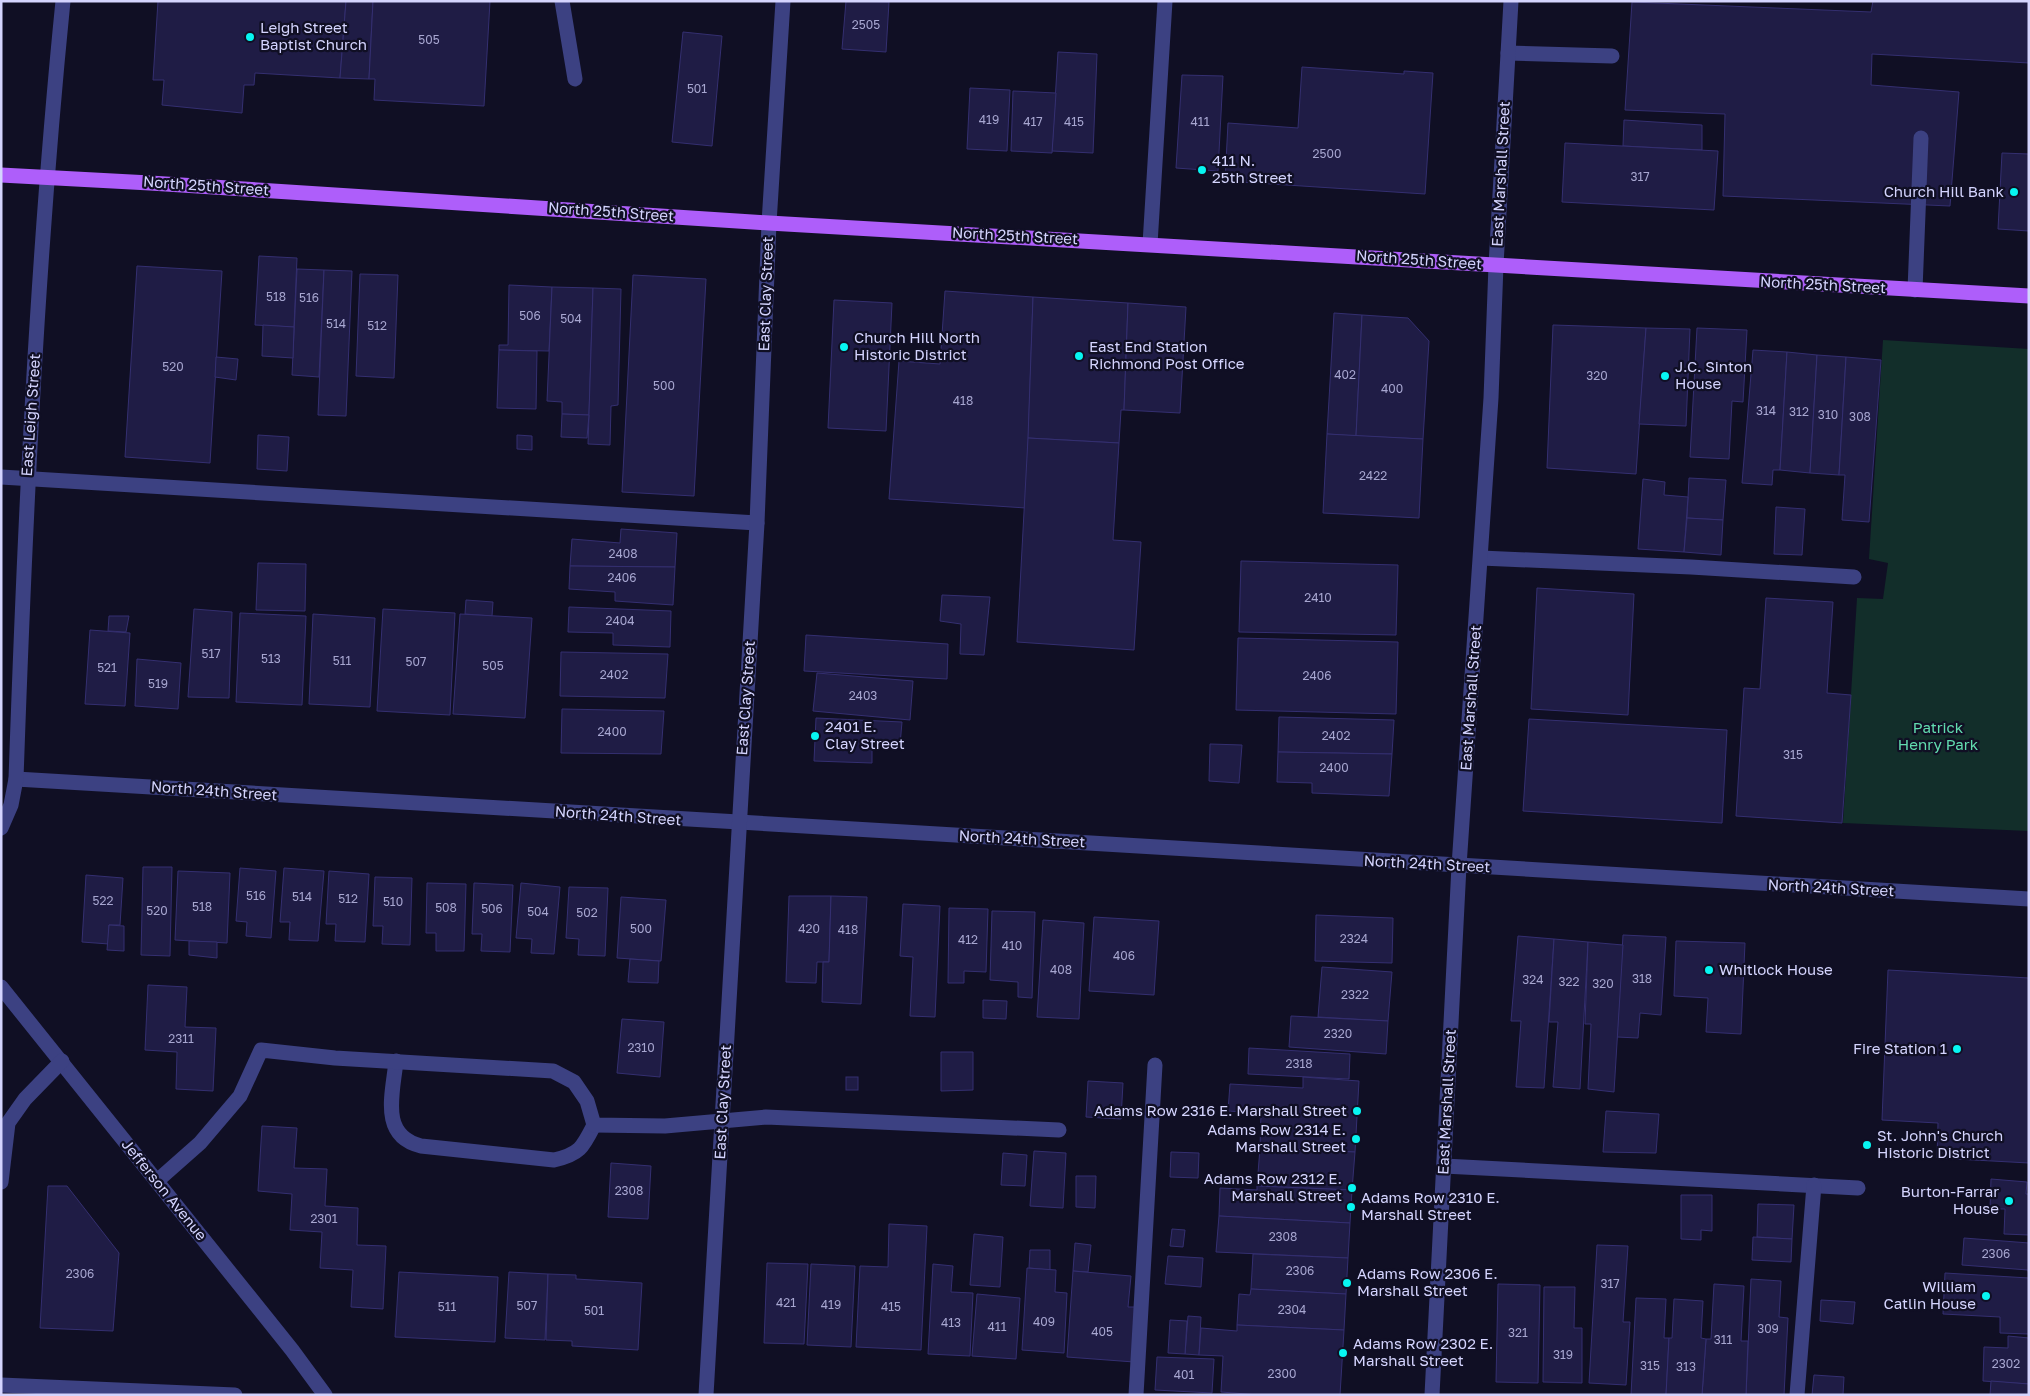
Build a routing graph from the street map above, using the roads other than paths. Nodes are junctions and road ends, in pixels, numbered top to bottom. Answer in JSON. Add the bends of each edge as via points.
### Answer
{"nodes":[{"id":1,"x":62,"y":1,"type":"edge"},
{"id":2,"x":562,"y":1,"type":"edge"},
{"id":3,"x":783,"y":1,"type":"edge"},
{"id":4,"x":1165,"y":1,"type":"edge"},
{"id":5,"x":1511,"y":1,"type":"edge"},
{"id":6,"x":1508,"y":53,"type":"junction"},
{"id":7,"x":1612,"y":56,"type":"dead end"},
{"id":8,"x":575,"y":79,"type":"dead end"},
{"id":9,"x":1921,"y":138,"type":"dead end"},
{"id":10,"x":1,"y":175,"type":"edge"},
{"id":11,"x":47,"y":178,"type":"junction"},
{"id":12,"x":769,"y":223,"type":"junction"},
{"id":13,"x":1150,"y":244,"type":"junction"},
{"id":14,"x":1496,"y":265,"type":"junction"},
{"id":15,"x":1916,"y":290,"type":"junction"},
{"id":16,"x":2029,"y":296,"type":"edge"},
{"id":17,"x":1,"y":477,"type":"edge"},
{"id":18,"x":27,"y":479,"type":"junction"},
{"id":19,"x":757,"y":523,"type":"junction"},
{"id":20,"x":1481,"y":558,"type":"junction"},
{"id":21,"x":1854,"y":577,"type":"dead end"},
{"id":22,"x":16,"y":779,"type":"junction"},
{"id":23,"x":739,"y":823,"type":"junction"},
{"id":24,"x":1,"y":828,"type":"edge"},
{"id":25,"x":1459,"y":866,"type":"junction"},
{"id":26,"x":2029,"y":899,"type":"edge"},
{"id":27,"x":1,"y":987,"type":"edge"},
{"id":28,"x":62,"y":1061,"type":"junction"},
{"id":29,"x":396,"y":1061,"type":"junction"},
{"id":30,"x":1155,"y":1065,"type":"dead end"},
{"id":31,"x":4,"y":1121,"type":"edge"},
{"id":32,"x":722,"y":1122,"type":"junction"},
{"id":33,"x":594,"y":1125,"type":"junction"},
{"id":34,"x":1059,"y":1130,"type":"dead end"},
{"id":35,"x":1444,"y":1166,"type":"junction"},
{"id":36,"x":157,"y":1181,"type":"junction"},
{"id":37,"x":1,"y":1182,"type":"edge"},
{"id":38,"x":1814,"y":1185,"type":"junction"},
{"id":39,"x":1858,"y":1188,"type":"dead end"},
{"id":40,"x":1,"y":1384,"type":"edge"},
{"id":41,"x":179,"y":1393,"type":"edge"},
{"id":42,"x":235,"y":1395,"type":"edge"},
{"id":43,"x":325,"y":1395,"type":"edge"},
{"id":44,"x":706,"y":1395,"type":"edge"},
{"id":45,"x":1136,"y":1395,"type":"edge"},
{"id":46,"x":1432,"y":1395,"type":"edge"},
{"id":47,"x":1797,"y":1395,"type":"edge"}],
"edges":[{"from":1,"to":11,"type":"street","name":"East Leigh Street"},
{"from":2,"to":8,"type":"street"},
{"from":3,"to":12,"type":"street","name":"East Clay Street"},
{"from":4,"to":13,"type":"street"},
{"from":5,"to":6,"type":"street","name":"East Marshall Street"},
{"from":6,"to":7,"type":"street"},
{"from":6,"to":14,"type":"street","name":"East Marshall Street"},
{"from":9,"to":15,"type":"street"},
{"from":10,"to":11,"type":"main road","name":"North 25th Street"},
{"from":11,"to":12,"type":"main road","name":"North 25th Street"},
{"from":11,"to":18,"type":"street","name":"East Leigh Street"},
{"from":12,"to":13,"type":"main road","name":"North 25th Street"},
{"from":12,"to":19,"type":"street","name":"East Clay Street"},
{"from":13,"to":14,"type":"main road","name":"North 25th Street"},
{"from":14,"to":15,"type":"main road","name":"North 25th Street"},
{"from":14,"to":20,"type":"street","name":"East Marshall Street"},
{"from":15,"to":16,"type":"main road","name":"North 25th Street"},
{"from":17,"to":18,"type":"street"},
{"from":18,"to":19,"type":"street"},
{"from":18,"to":22,"type":"street","name":"East Leigh Street"},
{"from":19,"to":23,"type":"street","name":"East Clay Street"},
{"from":20,"to":21,"type":"street"},
{"from":20,"to":25,"type":"street","name":"East Marshall Street"},
{"from":22,"to":23,"type":"street","name":"North 24th Street"},
{"from":22,"to":24,"type":"street","name":"East Leigh Street","via":[[11,805]]},
{"from":23,"to":25,"type":"street","name":"North 24th Street"},
{"from":23,"to":32,"type":"street","name":"East Clay Street"},
{"from":25,"to":26,"type":"street","name":"North 24th Street"},
{"from":25,"to":35,"type":"street","name":"East Marshall Street"},
{"from":27,"to":28,"type":"street","name":"Jefferson Avenue"},
{"from":28,"to":31,"type":"street"},
{"from":28,"to":36,"type":"street","name":"Jefferson Avenue"},
{"from":29,"to":33,"type":"street","via":[[553,1071],[574,1082],[587,1101]]},
{"from":29,"to":33,"type":"street","via":[[391,1117],[396,1132],[408,1143],[554,1160],[572,1156],[583,1147]]},
{"from":29,"to":36,"type":"street","via":[[261,1050],[240,1096],[200,1143]]},
{"from":30,"to":45,"type":"street"},
{"from":31,"to":37,"type":"street"},
{"from":32,"to":33,"type":"street","via":[[665,1126]]},
{"from":32,"to":34,"type":"street","via":[[766,1117]]},
{"from":32,"to":44,"type":"street","name":"East Clay Street"},
{"from":35,"to":38,"type":"street"},
{"from":35,"to":46,"type":"street","name":"East Marshall Street"},
{"from":36,"to":43,"type":"street","name":"Jefferson Avenue"},
{"from":38,"to":39,"type":"street"},
{"from":38,"to":47,"type":"street"},
{"from":40,"to":41,"type":"street"},
{"from":41,"to":42,"type":"street"}]}
